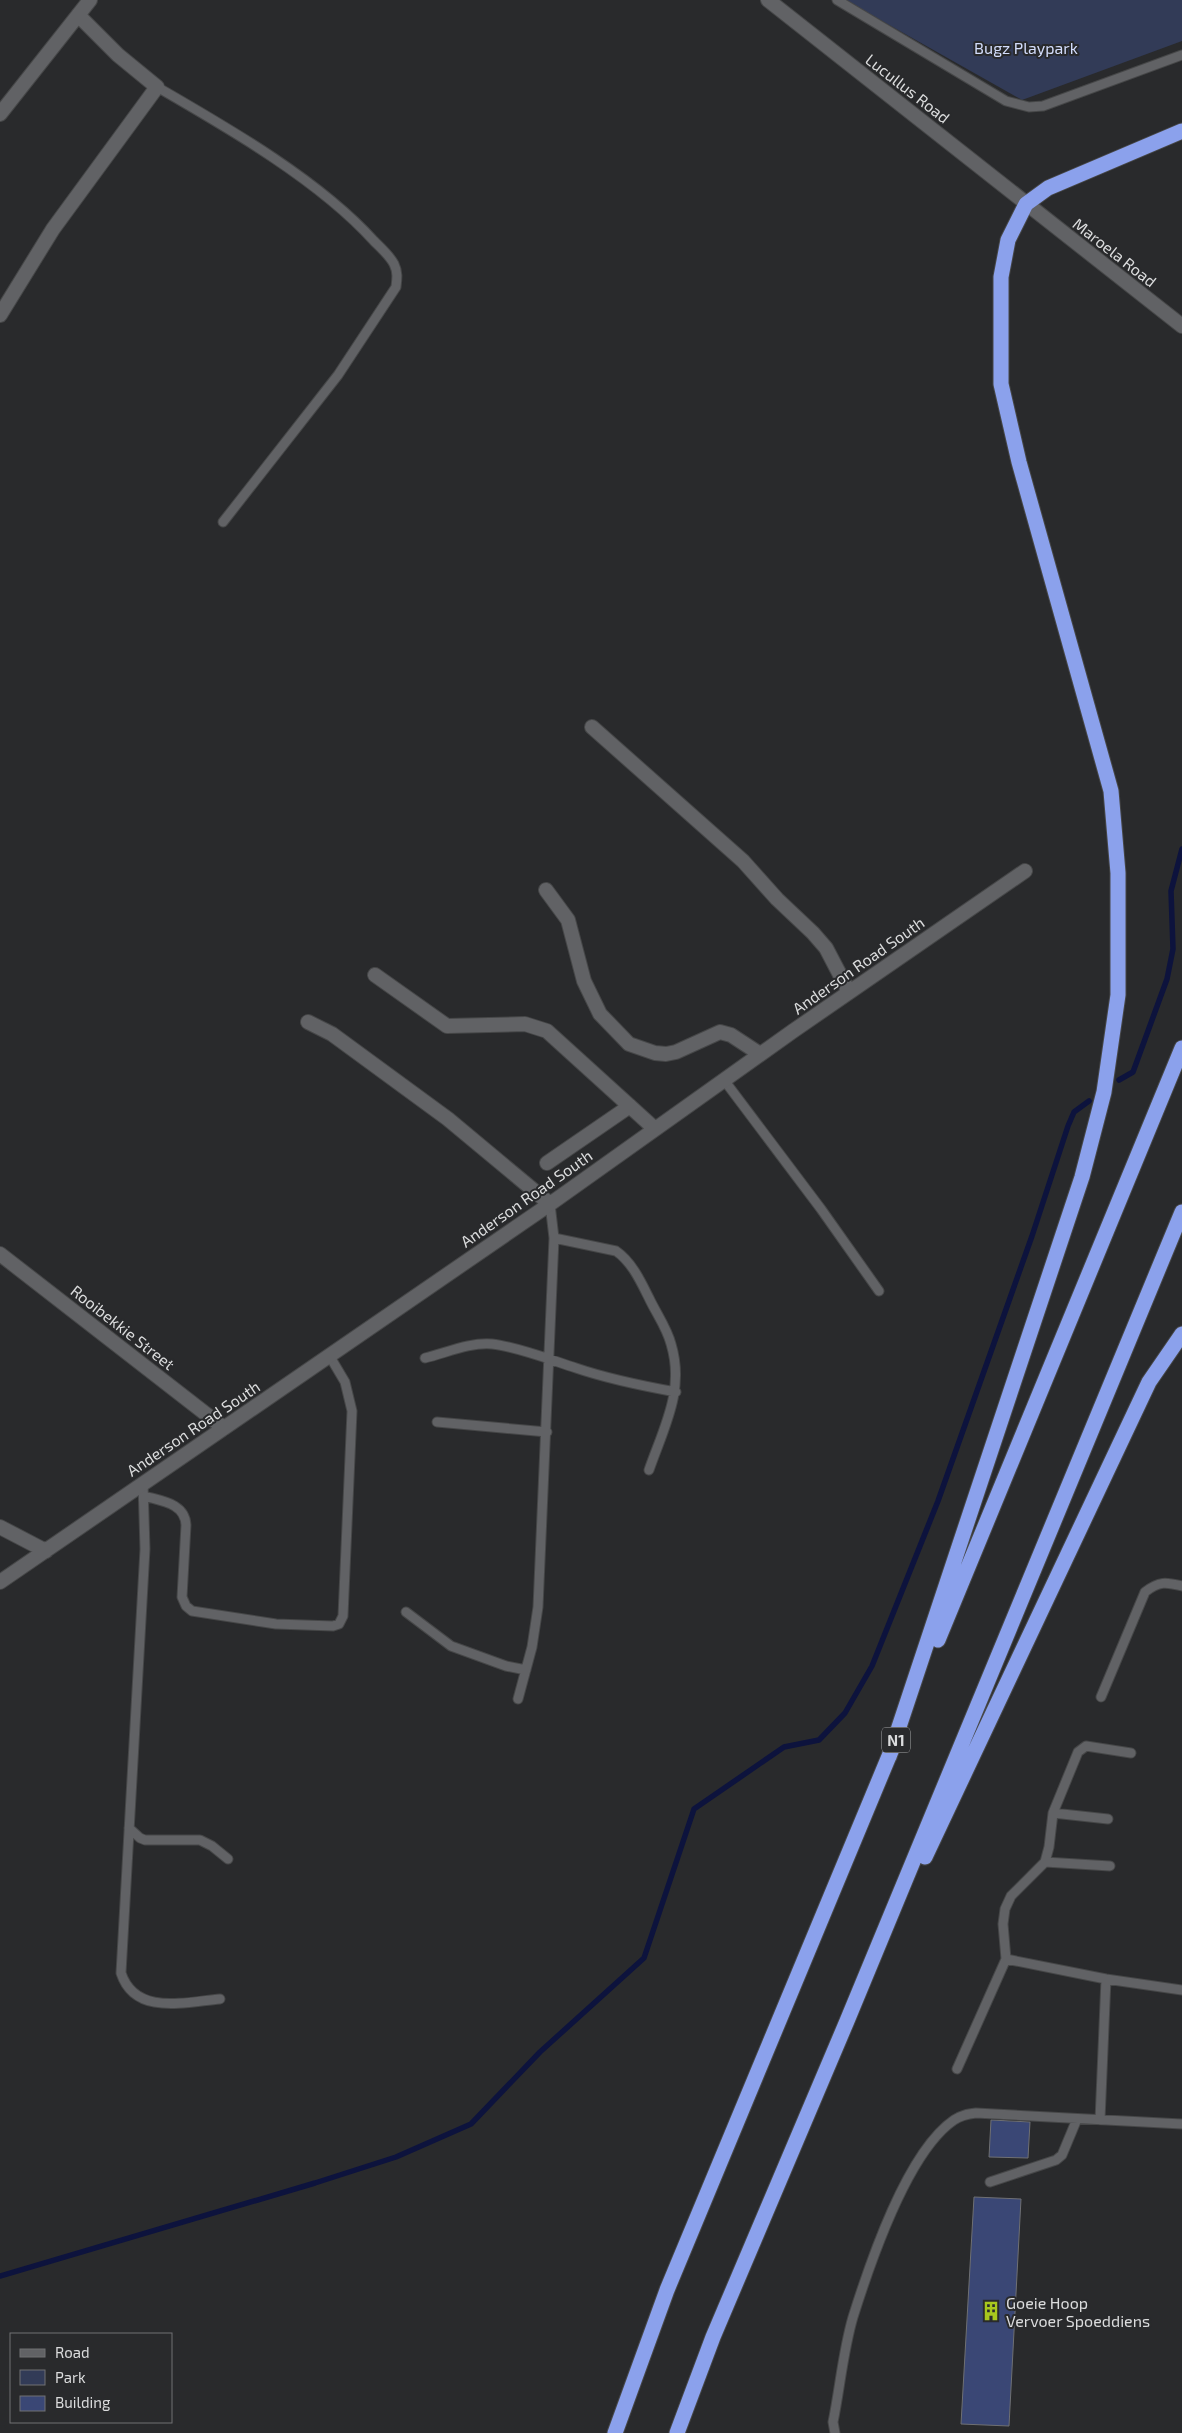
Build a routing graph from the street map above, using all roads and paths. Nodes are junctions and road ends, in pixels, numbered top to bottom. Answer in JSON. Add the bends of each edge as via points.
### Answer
{"nodes":[{"id":1,"x":90,"y":0,"type":"edge"},
{"id":2,"x":768,"y":0,"type":"edge"},
{"id":3,"x":837,"y":0,"type":"edge"},
{"id":4,"x":78,"y":15,"type":"junction"},
{"id":5,"x":1182,"y":54,"type":"edge"},
{"id":6,"x":157,"y":87,"type":"junction"},
{"id":7,"x":0,"y":114,"type":"edge"},
{"id":8,"x":1182,"y":131,"type":"edge"},
{"id":9,"x":1026,"y":204,"type":"junction"},
{"id":10,"x":0,"y":315,"type":"edge"},
{"id":11,"x":1182,"y":326,"type":"edge"},
{"id":12,"x":223,"y":522,"type":"dead end"},
{"id":13,"x":592,"y":727,"type":"dead end"},
{"id":14,"x":1025,"y":871,"type":"dead end"},
{"id":15,"x":546,"y":890,"type":"dead end"},
{"id":16,"x":375,"y":975,"type":"dead end"},
{"id":17,"x":849,"y":992,"type":"junction"},
{"id":18,"x":308,"y":1022,"type":"dead end"},
{"id":19,"x":1182,"y":1048,"type":"edge"},
{"id":20,"x":760,"y":1054,"type":"junction"},
{"id":21,"x":724,"y":1080,"type":"junction"},
{"id":22,"x":630,"y":1106,"type":"junction"},
{"id":23,"x":655,"y":1129,"type":"junction"},
{"id":24,"x":547,"y":1163,"type":"dead end"},
{"id":25,"x":550,"y":1204,"type":"junction"},
{"id":26,"x":1182,"y":1212,"type":"edge"},
{"id":27,"x":554,"y":1238,"type":"junction"},
{"id":28,"x":0,"y":1254,"type":"edge"},
{"id":29,"x":879,"y":1292,"type":"dead end"},
{"id":30,"x":1182,"y":1334,"type":"edge"},
{"id":31,"x":329,"y":1355,"type":"junction"},
{"id":32,"x":425,"y":1358,"type":"dead end"},
{"id":33,"x":550,"y":1358,"type":"junction"},
{"id":34,"x":676,"y":1392,"type":"junction"},
{"id":35,"x":437,"y":1422,"type":"dead end"},
{"id":36,"x":224,"y":1428,"type":"junction"},
{"id":37,"x":547,"y":1432,"type":"junction"},
{"id":38,"x":649,"y":1470,"type":"dead end"},
{"id":39,"x":143,"y":1489,"type":"junction"},
{"id":40,"x":0,"y":1527,"type":"edge"},
{"id":41,"x":46,"y":1550,"type":"junction"},
{"id":42,"x":0,"y":1582,"type":"edge"},
{"id":43,"x":1182,"y":1586,"type":"edge"},
{"id":44,"x":406,"y":1612,"type":"dead end"},
{"id":45,"x":526,"y":1670,"type":"junction"},
{"id":46,"x":1101,"y":1697,"type":"dead end"},
{"id":47,"x":518,"y":1699,"type":"dead end"},
{"id":48,"x":1131,"y":1752,"type":"dead end"},
{"id":49,"x":889,"y":1757,"type":"junction"},
{"id":50,"x":1053,"y":1813,"type":"junction"},
{"id":51,"x":1108,"y":1819,"type":"dead end"},
{"id":52,"x":129,"y":1828,"type":"junction"},
{"id":53,"x":228,"y":1859,"type":"dead end"},
{"id":54,"x":1045,"y":1862,"type":"junction"},
{"id":55,"x":1110,"y":1866,"type":"dead end"},
{"id":56,"x":1006,"y":1959,"type":"junction"},
{"id":57,"x":1106,"y":1979,"type":"junction"},
{"id":58,"x":1182,"y":1990,"type":"edge"},
{"id":59,"x":220,"y":1999,"type":"dead end"},
{"id":60,"x":847,"y":2021,"type":"junction"},
{"id":61,"x":957,"y":2069,"type":"dead end"},
{"id":62,"x":1077,"y":2119,"type":"junction"},
{"id":63,"x":1100,"y":2120,"type":"junction"},
{"id":64,"x":1182,"y":2124,"type":"edge"},
{"id":65,"x":990,"y":2182,"type":"dead end"},
{"id":66,"x":615,"y":2433,"type":"edge"},
{"id":67,"x":677,"y":2433,"type":"edge"},
{"id":68,"x":835,"y":2433,"type":"edge"}],
"edges":[{"from":1,"to":4,"type":"street"},
{"from":2,"to":9,"type":"street","name":"Lucullus Road"},
{"from":3,"to":5,"type":"lane","via":[[1006,101],[1029,107],[1043,106]]},
{"from":4,"to":6,"type":"street","via":[[118,55]]},
{"from":4,"to":7,"type":"street"},
{"from":6,"to":10,"type":"street","via":[[53,228]]},
{"from":6,"to":12,"type":"lane","via":[[306,182],[360,225],[393,262],[398,274],[396,287],[384,308],[338,374]]},
{"from":8,"to":9,"type":"highway","via":[[1048,188]]},
{"from":9,"to":11,"type":"street","name":"Maroela Road"},
{"from":9,"to":49,"type":"highway","via":[[1008,240],[1001,277],[1001,384],[1019,462],[1111,791],[1118,873],[1118,994],[1104,1092],[1082,1177]]},
{"from":13,"to":17,"type":"street","via":[[743,861],[776,899],[822,941]]},
{"from":14,"to":17,"type":"street","name":"Anderson Road South"},
{"from":15,"to":20,"type":"street","via":[[568,920],[584,981],[600,1014],[629,1044],[666,1054],[720,1032],[731,1035]]},
{"from":16,"to":22,"type":"street","via":[[447,1026],[525,1024],[547,1030]]},
{"from":17,"to":20,"type":"street","name":"Anderson Road South"},
{"from":18,"to":25,"type":"street","via":[[332,1034],[448,1119]]},
{"from":19,"to":49,"type":"highway","number":"N1"},
{"from":20,"to":21,"type":"street","name":"Anderson Road South"},
{"from":21,"to":23,"type":"street","name":"Anderson Road South"},
{"from":21,"to":29,"type":"lane"},
{"from":22,"to":23,"type":"street"},
{"from":22,"to":24,"type":"street"},
{"from":23,"to":25,"type":"street","name":"Anderson Road South"},
{"from":25,"to":27,"type":"lane"},
{"from":25,"to":31,"type":"street","name":"Anderson Road South"},
{"from":26,"to":60,"type":"highway"},
{"from":27,"to":33,"type":"lane"},
{"from":27,"to":34,"type":"lane","via":[[616,1252],[626,1259],[671,1342],[676,1362]]},
{"from":28,"to":36,"type":"street","name":"Rooibekkie Street"},
{"from":30,"to":60,"type":"highway","via":[[1149,1382]]},
{"from":31,"to":36,"type":"street","name":"Anderson Road South"},
{"from":31,"to":39,"type":"lane","via":[[345,1382],[352,1411],[344,1606],[339,1624],[276,1624],[192,1611],[182,1597],[185,1516],[170,1503]]},
{"from":32,"to":33,"type":"lane","via":[[478,1344],[493,1344]]},
{"from":33,"to":34,"type":"lane","via":[[619,1380]]},
{"from":33,"to":37,"type":"lane"},
{"from":34,"to":38,"type":"lane"},
{"from":35,"to":37,"type":"lane"},
{"from":36,"to":39,"type":"street","name":"Anderson Road South"},
{"from":37,"to":45,"type":"lane","via":[[538,1607]]},
{"from":39,"to":41,"type":"street","name":"Anderson Road South"},
{"from":39,"to":52,"type":"lane","via":[[145,1549]]},
{"from":40,"to":41,"type":"street"},
{"from":41,"to":42,"type":"street","name":"Anderson Road South"},
{"from":43,"to":46,"type":"lane","via":[[1165,1581],[1146,1592]]},
{"from":44,"to":45,"type":"lane","via":[[451,1646]]},
{"from":45,"to":47,"type":"lane"},
{"from":48,"to":50,"type":"lane","via":[[1083,1746]]},
{"from":49,"to":66,"type":"highway","number":"N1","via":[[667,2290]]},
{"from":50,"to":51,"type":"lane"},
{"from":50,"to":54,"type":"lane"},
{"from":52,"to":53,"type":"lane","via":[[145,1840],[200,1840]]},
{"from":52,"to":59,"type":"lane","via":[[121,1972],[124,1980],[148,2002],[162,2004]]},
{"from":54,"to":55,"type":"lane"},
{"from":54,"to":56,"type":"lane","via":[[1011,1896],[1005,1909]]},
{"from":56,"to":57,"type":"lane"},
{"from":56,"to":61,"type":"lane"},
{"from":57,"to":58,"type":"lane"},
{"from":57,"to":63,"type":"lane"},
{"from":60,"to":67,"type":"highway","via":[[716,2328]]},
{"from":62,"to":63,"type":"lane"},
{"from":62,"to":65,"type":"lane","via":[[1062,2154],[1056,2160]]},
{"from":62,"to":68,"type":"lane","via":[[964,2115],[942,2131],[918,2161],[893,2206],[853,2319],[833,2422]]},
{"from":63,"to":64,"type":"lane"}]}
